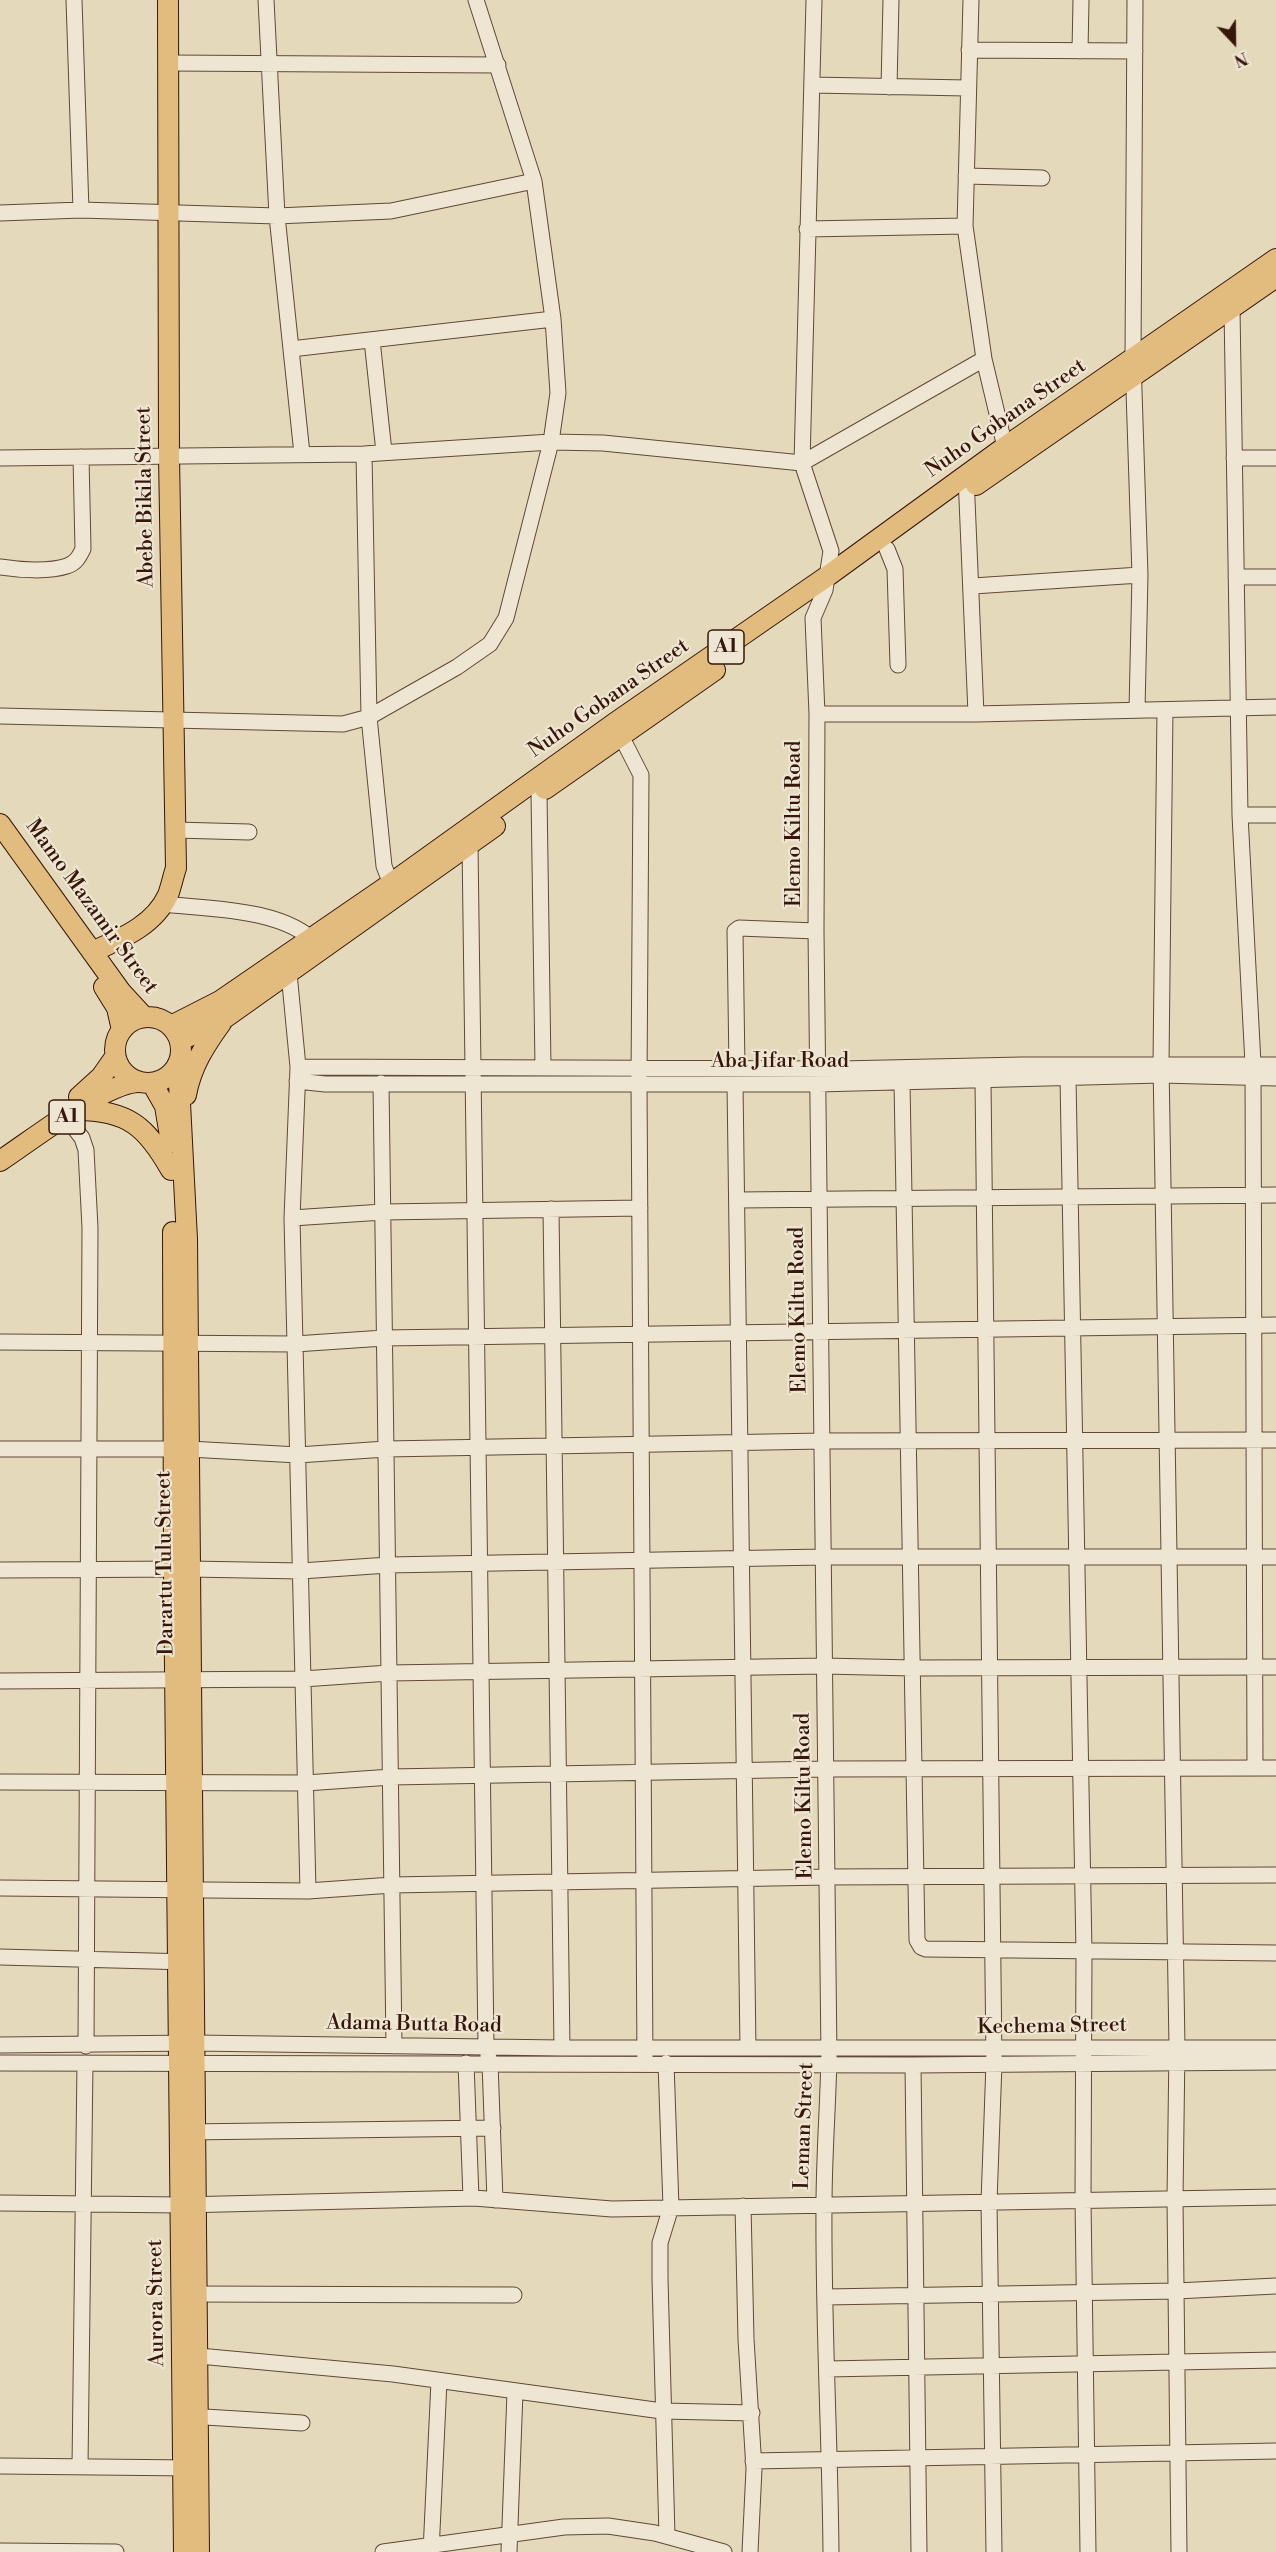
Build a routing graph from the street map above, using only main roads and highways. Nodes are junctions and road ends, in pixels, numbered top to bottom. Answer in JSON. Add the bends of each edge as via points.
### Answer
{"nodes":[{"id":1,"x":168,"y":0,"type":"edge"},
{"id":2,"x":1276,"y":259,"type":"edge"},
{"id":3,"x":1276,"y":277,"type":"edge"},
{"id":4,"x":1133,"y":368,"type":"junction"},
{"id":5,"x":967,"y":483,"type":"junction"},
{"id":6,"x":827,"y":583,"type":"junction"},
{"id":7,"x":619,"y":730,"type":"junction"},
{"id":8,"x":0,"y":824,"type":"edge"},
{"id":9,"x":0,"y":844,"type":"edge"},
{"id":10,"x":393,"y":891,"type":"junction"},
{"id":11,"x":82,"y":944,"type":"junction"},
{"id":12,"x":316,"y":944,"type":"junction"},
{"id":13,"x":114,"y":991,"type":"junction"},
{"id":14,"x":217,"y":1012,"type":"junction"},
{"id":15,"x":144,"y":1017,"type":"junction"},
{"id":16,"x":122,"y":1030,"type":"junction"},
{"id":17,"x":176,"y":1034,"type":"junction"},
{"id":18,"x":115,"y":1057,"type":"junction"},
{"id":19,"x":178,"y":1064,"type":"junction"},
{"id":20,"x":145,"y":1082,"type":"junction"},
{"id":21,"x":90,"y":1088,"type":"junction"},
{"id":22,"x":72,"y":1114,"type":"junction"},
{"id":23,"x":0,"y":1148,"type":"edge"},
{"id":24,"x":182,"y":1148,"type":"junction"},
{"id":25,"x":0,"y":1161,"type":"edge"},
{"id":26,"x":171,"y":1170,"type":"junction"},
{"id":27,"x":180,"y":1342,"type":"junction"},
{"id":28,"x":185,"y":2053,"type":"joint"},
{"id":29,"x":191,"y":2468,"type":"junction"},
{"id":30,"x":184,"y":2552,"type":"edge"},
{"id":31,"x":200,"y":2552,"type":"edge"}],
"edges":[{"from":1,"to":11,"type":"main road","name":"Abebe Bikila Street","via":[[169,456],[176,868],[168,895],[154,916],[128,935]]},
{"from":2,"to":4,"type":"main road","name":"Nuho Gobana Street","number":"A1"},
{"from":3,"to":4,"type":"main road","name":"Nuho Gobana Street","number":"A1"},
{"from":4,"to":5,"type":"main road","name":"Nuho Gobana Street","number":"A1"},
{"from":4,"to":5,"type":"main road","name":"Nuho Gobana Street","number":"A1","via":[[1005,447]]},
{"from":5,"to":6,"type":"main road","name":"Nuho Gobana Street","number":"A1"},
{"from":5,"to":6,"type":"main road","name":"Nuho Gobana Street","number":"A1","via":[[887,549]]},
{"from":6,"to":7,"type":"main road","name":"Nuho Gobana Street","number":"A1"},
{"from":7,"to":10,"type":"main road","name":"Nuho Gobana Street","number":"A1"},
{"from":7,"to":10,"type":"main road","name":"Nuho Gobana Street","number":"A1","via":[[470,844]]},
{"from":8,"to":11,"type":"main road","name":"Mamo Mazamir Street"},
{"from":9,"to":11,"type":"main road","name":"Mamo Mazamir Street"},
{"from":10,"to":12,"type":"main road","name":"Nuho Gobana Street","number":"A1"},
{"from":11,"to":13,"type":"main road","name":"Mamo Mazamir Street"},
{"from":12,"to":14,"type":"main road","name":"Nuho Gobana Street","number":"A1"},
{"from":12,"to":14,"type":"main road","name":"Nuho Gobana Street","number":"A1","via":[[289,973]]},
{"from":13,"to":14,"type":"main road","via":[[167,1011]]},
{"from":13,"to":15,"type":"main road","name":"Mamo Mazamir Street"},
{"from":13,"to":16,"type":"main road","name":"Mamo Mazamir Street"},
{"from":13,"to":21,"type":"main road","via":[[108,1045]]},
{"from":14,"to":17,"type":"main road","name":"Nuho Gobana Street","number":"A1"},
{"from":14,"to":24,"type":"main road","via":[[189,1078]]},
{"from":15,"to":16,"type":"main road"},
{"from":15,"to":17,"type":"main road","via":[[159,1019]]},
{"from":16,"to":18,"type":"main road","via":[[115,1043]]},
{"from":17,"to":19,"type":"main road"},
{"from":18,"to":20,"type":"main road","via":[[127,1076]]},
{"from":18,"to":21,"type":"main road","number":"A1"},
{"from":19,"to":20,"type":"main road","via":[[168,1077]]},
{"from":19,"to":24,"type":"main road","name":"Darartu Tulu Street"},
{"from":20,"to":22,"type":"main road","number":"A1","via":[[114,1087]]},
{"from":20,"to":26,"type":"main road","name":"Darartu Tulu Street","via":[[165,1106]]},
{"from":21,"to":23,"type":"main road","number":"A1"},
{"from":22,"to":25,"type":"main road","number":"A1"},
{"from":22,"to":26,"type":"main road","via":[[100,1110],[138,1125],[155,1142]]},
{"from":24,"to":27,"type":"main road","name":"Darartu Tulu Street","via":[[187,1239]]},
{"from":26,"to":27,"type":"main road","name":"Darartu Tulu Street"},
{"from":27,"to":28,"type":"main road","name":"Darartu Tulu Street"},
{"from":28,"to":29,"type":"main road","name":"Aurora Street"},
{"from":29,"to":30,"type":"main road","name":"Aurora Street"},
{"from":29,"to":31,"type":"main road","name":"Aurora Street"}]}
